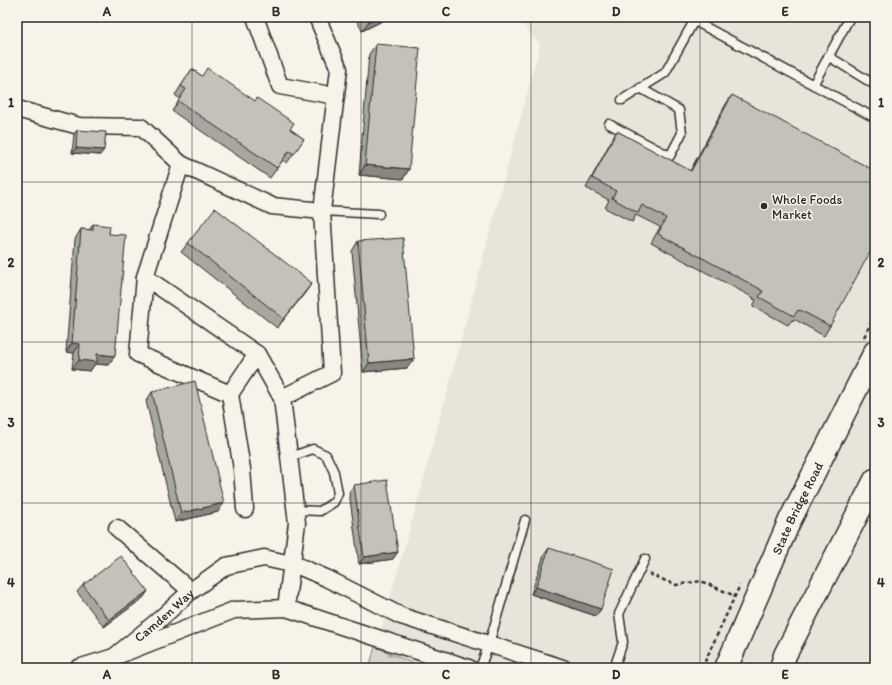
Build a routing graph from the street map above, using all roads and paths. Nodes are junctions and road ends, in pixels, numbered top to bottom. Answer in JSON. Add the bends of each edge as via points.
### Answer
{"nodes":[{"id":1,"x":255,"y":17,"type":"edge"},
{"id":2,"x":317,"y":17,"type":"edge"},
{"id":3,"x":850,"y":17,"type":"edge"},
{"id":4,"x":690,"y":19,"type":"edge"},
{"id":5,"x":828,"y":56,"type":"junction"},
{"id":6,"x":813,"y":85,"type":"junction"},
{"id":7,"x":875,"y":85,"type":"edge"},
{"id":8,"x":640,"y":88,"type":"junction"},
{"id":9,"x":336,"y":96,"type":"junction"},
{"id":10,"x":622,"y":100,"type":"dead end"},
{"id":11,"x":17,"y":109,"type":"edge"},
{"id":12,"x":875,"y":118,"type":"edge"},
{"id":13,"x":609,"y":124,"type":"dead end"},
{"id":14,"x":181,"y":164,"type":"junction"},
{"id":15,"x":322,"y":211,"type":"junction"},
{"id":16,"x":379,"y":214,"type":"dead end"},
{"id":17,"x":145,"y":278,"type":"junction"},
{"id":18,"x":875,"y":352,"type":"edge"},
{"id":19,"x":257,"y":354,"type":"junction"},
{"id":20,"x":230,"y":394,"type":"junction"},
{"id":21,"x":282,"y":398,"type":"junction"},
{"id":22,"x":290,"y":457,"type":"junction"},
{"id":23,"x":875,"y":480,"type":"edge"},
{"id":24,"x":245,"y":510,"type":"dead end"},
{"id":25,"x":296,"y":510,"type":"junction"},
{"id":26,"x":525,"y":520,"type":"dead end"},
{"id":27,"x":117,"y":528,"type":"dead end"},
{"id":28,"x":645,"y":559,"type":"dead end"},
{"id":29,"x":291,"y":564,"type":"junction"},
{"id":30,"x":640,"y":570,"type":"junction"},
{"id":31,"x":191,"y":591,"type":"junction"},
{"id":32,"x":735,"y":596,"type":"dead end"},
{"id":33,"x":286,"y":608,"type":"junction"},
{"id":34,"x":489,"y":644,"type":"junction"},
{"id":35,"x":736,"y":644,"type":"junction"},
{"id":36,"x":117,"y":662,"type":"edge"},
{"id":37,"x":78,"y":668,"type":"edge"},
{"id":38,"x":469,"y":668,"type":"edge"},
{"id":39,"x":480,"y":668,"type":"edge"},
{"id":40,"x":562,"y":668,"type":"edge"},
{"id":41,"x":614,"y":668,"type":"edge"},
{"id":42,"x":713,"y":668,"type":"edge"},
{"id":43,"x":726,"y":668,"type":"edge"},
{"id":44,"x":781,"y":668,"type":"edge"}],
"edges":[{"from":1,"to":9,"type":"street","via":[[280,86]]},
{"from":2,"to":9,"type":"street","via":[[339,69]]},
{"from":3,"to":5,"type":"lane"},
{"from":4,"to":6,"type":"lane"},
{"from":4,"to":8,"type":"lane","via":[[665,73]]},
{"from":5,"to":6,"type":"lane"},
{"from":5,"to":7,"type":"lane"},
{"from":6,"to":12,"type":"lane"},
{"from":8,"to":10,"type":"lane"},
{"from":8,"to":13,"type":"lane","via":[[679,110],[682,133],[670,156]]},
{"from":9,"to":15,"type":"street"},
{"from":11,"to":14,"type":"street","via":[[79,126],[141,128]]},
{"from":14,"to":15,"type":"street","via":[[272,206]]},
{"from":14,"to":17,"type":"street"},
{"from":15,"to":16,"type":"lane"},
{"from":15,"to":21,"type":"street","via":[[332,373]]},
{"from":17,"to":19,"type":"street"},
{"from":17,"to":20,"type":"street","via":[[138,354]]},
{"from":18,"to":35,"type":"highway","name":"State Bridge Road","via":[[790,520]]},
{"from":19,"to":20,"type":"street"},
{"from":19,"to":21,"type":"street"},
{"from":20,"to":24,"type":"street","via":[[242,470]]},
{"from":21,"to":22,"type":"street"},
{"from":22,"to":25,"type":"street"},
{"from":22,"to":25,"type":"lane","via":[[313,449],[326,455],[334,472],[338,493],[334,502],[320,511]]},
{"from":23,"to":44,"type":"highway"},
{"from":25,"to":29,"type":"street","via":[[298,523]]},
{"from":26,"to":34,"type":"lane"},
{"from":27,"to":31,"type":"street"},
{"from":28,"to":30,"type":"lane"},
{"from":29,"to":31,"type":"street","name":"Camden Way","via":[[264,558],[226,566]]},
{"from":29,"to":33,"type":"street"},
{"from":29,"to":34,"type":"street","name":"Camden Way","via":[[326,578],[401,616]]},
{"from":30,"to":32,"type":"path","via":[[676,585],[701,581]]},
{"from":30,"to":41,"type":"lane","via":[[619,614],[623,642]]},
{"from":31,"to":36,"type":"street","name":"Camden Way"},
{"from":33,"to":36,"type":"street","name":"Camden Way","via":[[234,610]]},
{"from":33,"to":38,"type":"street","name":"Camden Way"},
{"from":34,"to":39,"type":"lane"},
{"from":34,"to":40,"type":"street","name":"Camden Way"},
{"from":35,"to":42,"type":"highway"},
{"from":35,"to":43,"type":"highway","name":"State Bridge Road"},
{"from":36,"to":37,"type":"street"}]}
